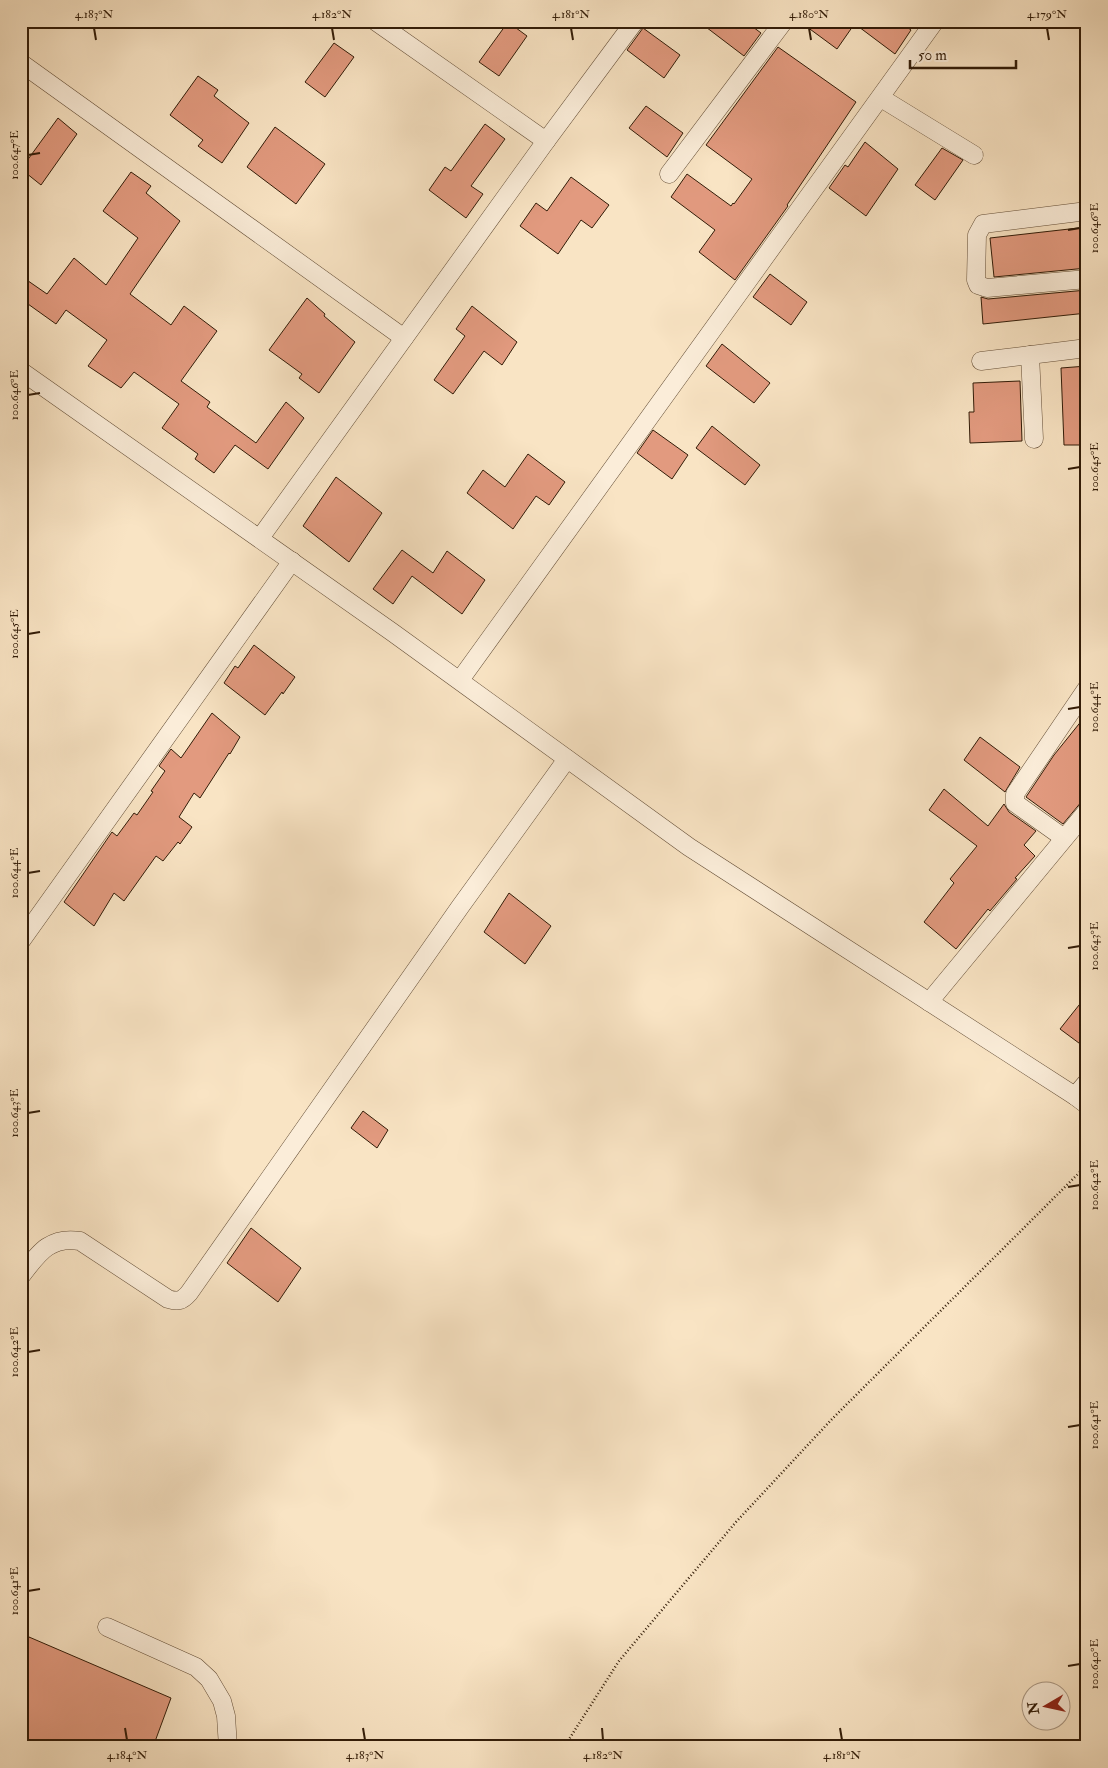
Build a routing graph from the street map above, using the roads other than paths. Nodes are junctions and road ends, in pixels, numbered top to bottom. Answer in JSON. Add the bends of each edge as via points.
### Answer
{"nodes":[{"id":1,"x":375,"y":21,"type":"edge"},
{"id":2,"x":635,"y":21,"type":"edge"},
{"id":3,"x":784,"y":21,"type":"edge"},
{"id":4,"x":935,"y":21,"type":"edge"},
{"id":5,"x":21,"y":63,"type":"edge"},
{"id":6,"x":881,"y":98,"type":"junction"},
{"id":7,"x":546,"y":141,"type":"junction"},
{"id":8,"x":974,"y":155,"type":"dead end"},
{"id":9,"x":669,"y":174,"type":"dead end"},
{"id":10,"x":1087,"y":211,"type":"edge"},
{"id":11,"x":1087,"y":279,"type":"edge"},
{"id":12,"x":404,"y":338,"type":"junction"},
{"id":13,"x":1087,"y":348,"type":"edge"},
{"id":14,"x":1030,"y":355,"type":"junction"},
{"id":15,"x":981,"y":361,"type":"dead end"},
{"id":16,"x":21,"y":371,"type":"edge"},
{"id":17,"x":1034,"y":439,"type":"dead end"},
{"id":18,"x":260,"y":538,"type":"junction"},
{"id":19,"x":292,"y":561,"type":"junction"},
{"id":20,"x":460,"y":680,"type":"junction"},
{"id":21,"x":1087,"y":688,"type":"edge"},
{"id":22,"x":568,"y":759,"type":"junction"},
{"id":23,"x":1087,"y":811,"type":"edge"},
{"id":24,"x":1064,"y":838,"type":"junction"},
{"id":25,"x":21,"y":941,"type":"edge"},
{"id":26,"x":929,"y":1002,"type":"junction"},
{"id":27,"x":1087,"y":1082,"type":"edge"},
{"id":28,"x":1081,"y":1100,"type":"edge"},
{"id":29,"x":21,"y":1276,"type":"edge"},
{"id":30,"x":107,"y":1628,"type":"dead end"},
{"id":31,"x":228,"y":1747,"type":"edge"}],
"edges":[{"from":1,"to":7,"type":"street"},
{"from":2,"to":7,"type":"street"},
{"from":3,"to":9,"type":"street"},
{"from":4,"to":6,"type":"street"},
{"from":5,"to":12,"type":"street"},
{"from":6,"to":8,"type":"street"},
{"from":6,"to":20,"type":"street"},
{"from":7,"to":12,"type":"street"},
{"from":10,"to":11,"type":"street","via":[[983,224],[977,235],[976,280],[982,288],[987,288]]},
{"from":12,"to":18,"type":"street"},
{"from":13,"to":14,"type":"street"},
{"from":14,"to":15,"type":"street"},
{"from":14,"to":17,"type":"street"},
{"from":16,"to":18,"type":"street"},
{"from":18,"to":19,"type":"street"},
{"from":19,"to":20,"type":"street"},
{"from":19,"to":25,"type":"street"},
{"from":20,"to":22,"type":"street"},
{"from":21,"to":24,"type":"street","via":[[1014,799],[1015,803]]},
{"from":22,"to":26,"type":"street","via":[[689,847]]},
{"from":22,"to":29,"type":"street","via":[[183,1300],[168,1299],[80,1241],[69,1239],[49,1244]]},
{"from":23,"to":24,"type":"street"},
{"from":24,"to":26,"type":"street"},
{"from":26,"to":28,"type":"street"},
{"from":27,"to":28,"type":"street"},
{"from":30,"to":31,"type":"street","via":[[196,1667],[222,1701]]}]}
